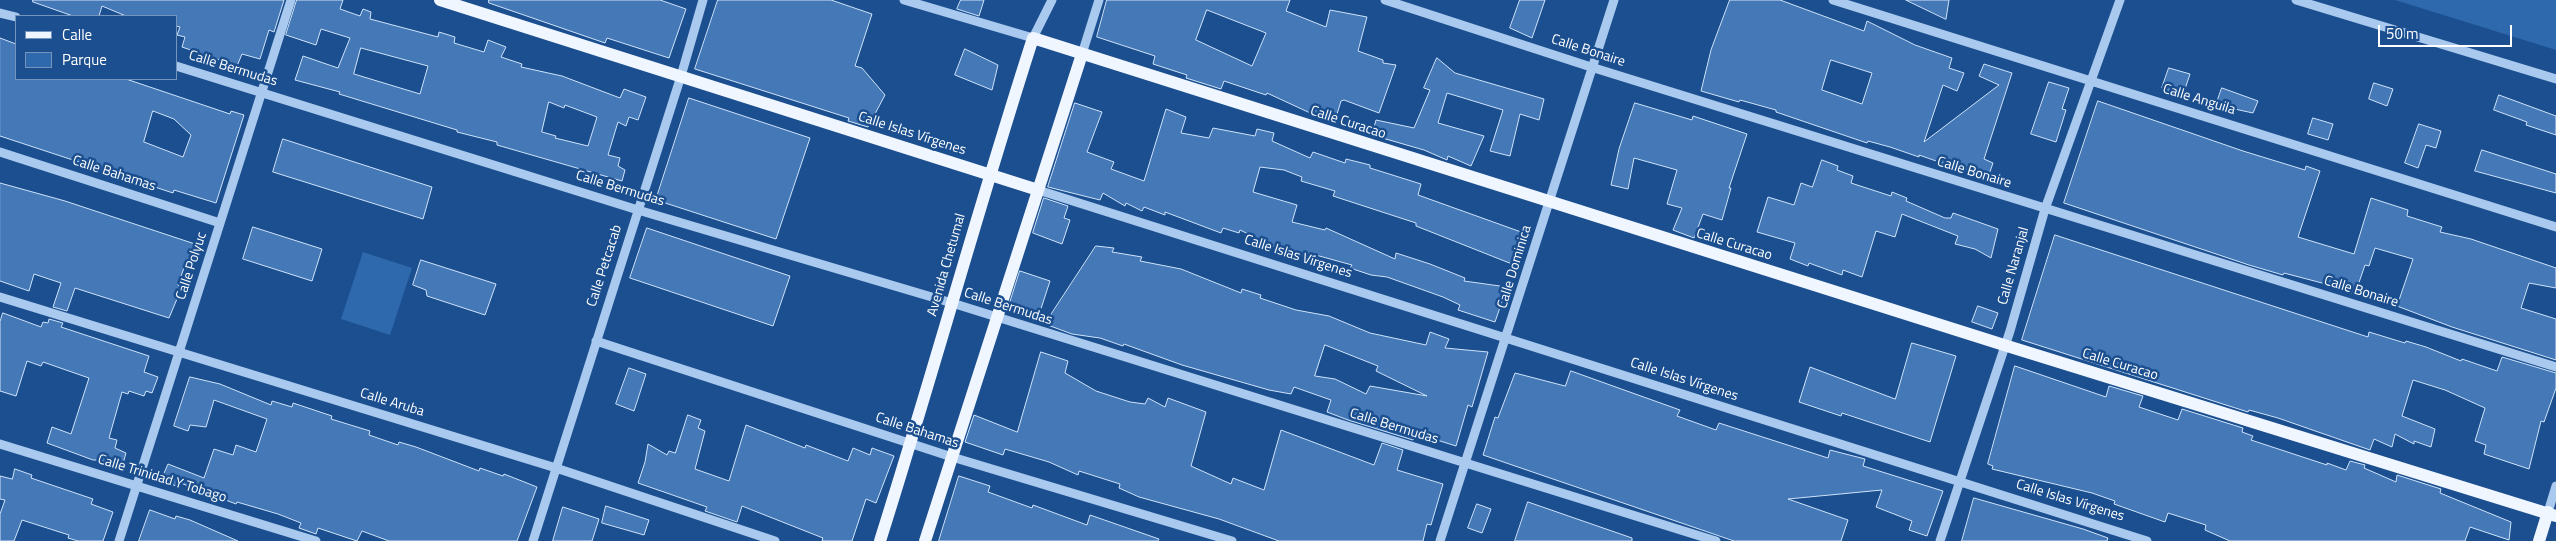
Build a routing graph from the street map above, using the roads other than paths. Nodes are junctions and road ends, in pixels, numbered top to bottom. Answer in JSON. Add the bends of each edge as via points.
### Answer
{"nodes":[{"id":1,"x":291,"y":0,"type":"edge"},
{"id":2,"x":440,"y":0,"type":"edge"},
{"id":3,"x":702,"y":0,"type":"edge"},
{"id":4,"x":904,"y":0,"type":"edge"},
{"id":5,"x":1052,"y":0,"type":"edge"},
{"id":6,"x":1099,"y":0,"type":"edge"},
{"id":7,"x":1385,"y":0,"type":"edge"},
{"id":8,"x":1614,"y":0,"type":"edge"},
{"id":9,"x":1833,"y":0,"type":"edge"},
{"id":10,"x":2120,"y":0,"type":"edge"},
{"id":11,"x":2296,"y":0,"type":"edge"},
{"id":12,"x":0,"y":12,"type":"edge"},
{"id":13,"x":15,"y":17,"type":"edge"},
{"id":14,"x":1033,"y":38,"type":"junction"},
{"id":15,"x":1082,"y":54,"type":"junction"},
{"id":16,"x":178,"y":67,"type":"edge"},
{"id":17,"x":1591,"y":67,"type":"junction"},
{"id":18,"x":681,"y":76,"type":"junction"},
{"id":19,"x":2556,"y":79,"type":"edge"},
{"id":20,"x":2091,"y":81,"type":"junction"},
{"id":21,"x":262,"y":92,"type":"junction"},
{"id":22,"x":0,"y":152,"type":"edge"},
{"id":23,"x":989,"y":174,"type":"junction"},
{"id":24,"x":1038,"y":190,"type":"junction"},
{"id":25,"x":1549,"y":202,"type":"junction"},
{"id":26,"x":2045,"y":209,"type":"junction"},
{"id":27,"x":638,"y":210,"type":"junction"},
{"id":28,"x":220,"y":223,"type":"junction"},
{"id":29,"x":2556,"y":227,"type":"edge"},
{"id":30,"x":0,"y":297,"type":"edge"},
{"id":31,"x":952,"y":303,"type":"junction"},
{"id":32,"x":997,"y":318,"type":"junction"},
{"id":33,"x":1506,"y":340,"type":"junction"},
{"id":34,"x":596,"y":341,"type":"junction"},
{"id":35,"x":2004,"y":345,"type":"junction"},
{"id":36,"x":178,"y":352,"type":"junction"},
{"id":37,"x":2556,"y":367,"type":"edge"},
{"id":38,"x":0,"y":444,"type":"edge"},
{"id":39,"x":911,"y":444,"type":"junction"},
{"id":40,"x":952,"y":457,"type":"junction"},
{"id":41,"x":1464,"y":463,"type":"junction"},
{"id":42,"x":556,"y":468,"type":"junction"},
{"id":43,"x":1960,"y":482,"type":"junction"},
{"id":44,"x":136,"y":485,"type":"junction"},
{"id":45,"x":2556,"y":486,"type":"edge"},
{"id":46,"x":2552,"y":514,"type":"edge"},
{"id":47,"x":119,"y":541,"type":"edge"},
{"id":48,"x":316,"y":541,"type":"edge"},
{"id":49,"x":533,"y":541,"type":"edge"},
{"id":50,"x":775,"y":541,"type":"edge"},
{"id":51,"x":880,"y":541,"type":"edge"},
{"id":52,"x":925,"y":541,"type":"edge"},
{"id":53,"x":1232,"y":541,"type":"edge"},
{"id":54,"x":1440,"y":541,"type":"edge"},
{"id":55,"x":1716,"y":541,"type":"edge"},
{"id":56,"x":1940,"y":541,"type":"edge"},
{"id":57,"x":2147,"y":541,"type":"edge"},
{"id":58,"x":2539,"y":541,"type":"edge"}],
"edges":[{"from":1,"to":21,"type":"street","name":"Calle Polyuc"},
{"from":2,"to":18,"type":"main road","name":"Calle Islas Vírgenes"},
{"from":3,"to":18,"type":"street","name":"Calle Petcacab"},
{"from":4,"to":14,"type":"street","name":"Calle Curacao"},
{"from":5,"to":14,"type":"street","name":"Avenida Chetumal"},
{"from":6,"to":15,"type":"street"},
{"from":7,"to":17,"type":"street","name":"Calle Bonaire"},
{"from":8,"to":17,"type":"street","name":"Calle Dominica"},
{"from":9,"to":20,"type":"street","name":"Calle Anguila"},
{"from":10,"to":20,"type":"street","name":"Calle Naranjal"},
{"from":11,"to":19,"type":"street"},
{"from":12,"to":13,"type":"street"},
{"from":14,"to":15,"type":"main road","name":"Calle Curacao"},
{"from":14,"to":23,"type":"main road","name":"Avenida Chetumal"},
{"from":15,"to":24,"type":"main road"},
{"from":15,"to":25,"type":"main road","name":"Calle Curacao"},
{"from":16,"to":21,"type":"street","name":"Calle Bermudas"},
{"from":17,"to":25,"type":"street","name":"Calle Dominica"},
{"from":17,"to":26,"type":"street","name":"Calle Bonaire"},
{"from":18,"to":23,"type":"main road","name":"Calle Islas Vírgenes"},
{"from":18,"to":27,"type":"street","name":"Calle Petcacab"},
{"from":20,"to":26,"type":"street","name":"Calle Naranjal"},
{"from":20,"to":29,"type":"street","name":"Calle Anguila"},
{"from":21,"to":27,"type":"street","name":"Calle Bermudas"},
{"from":21,"to":28,"type":"street","name":"Calle Polyuc"},
{"from":22,"to":28,"type":"street","name":"Calle Bahamas"},
{"from":23,"to":24,"type":"main road","name":"Calle Islas Vírgenes"},
{"from":23,"to":31,"type":"main road","name":"Avenida Chetumal"},
{"from":24,"to":32,"type":"main road"},
{"from":24,"to":33,"type":"street","name":"Calle Islas Vírgenes"},
{"from":25,"to":33,"type":"street","name":"Calle Dominica"},
{"from":25,"to":35,"type":"main road","name":"Calle Curacao"},
{"from":26,"to":35,"type":"street","name":"Calle Naranjal"},
{"from":26,"to":37,"type":"street","name":"Calle Bonaire"},
{"from":27,"to":31,"type":"street","name":"Calle Bermudas"},
{"from":27,"to":34,"type":"street","name":"Calle Petcacab"},
{"from":28,"to":36,"type":"street","name":"Calle Polyuc"},
{"from":30,"to":36,"type":"street","name":"Calle Aruba"},
{"from":31,"to":32,"type":"street","name":"Calle Bermudas"},
{"from":31,"to":39,"type":"main road","name":"Avenida Chetumal"},
{"from":32,"to":40,"type":"main road"},
{"from":32,"to":41,"type":"street","name":"Calle Bermudas"},
{"from":33,"to":41,"type":"street","name":"Calle Dominica"},
{"from":33,"to":43,"type":"street","name":"Calle Islas Vírgenes"},
{"from":34,"to":39,"type":"street","name":"Calle Bahamas"},
{"from":34,"to":42,"type":"street","name":"Calle Petcacab"},
{"from":35,"to":43,"type":"street","name":"Calle Naranjal"},
{"from":35,"to":46,"type":"main road","name":"Calle Curacao"},
{"from":36,"to":42,"type":"street","name":"Calle Aruba"},
{"from":36,"to":44,"type":"street","name":"Calle Polyuc"},
{"from":38,"to":44,"type":"street","name":"Calle Trinidad Y Tobago"},
{"from":39,"to":40,"type":"street","name":"Calle Bahamas"},
{"from":39,"to":51,"type":"main road","name":"Avenida Chetumal"},
{"from":40,"to":52,"type":"main road"},
{"from":40,"to":53,"type":"street","name":"Calle Bahamas"},
{"from":41,"to":54,"type":"street","name":"Calle Dominica"},
{"from":41,"to":55,"type":"street","name":"Calle Bermudas"},
{"from":42,"to":49,"type":"street","name":"Calle Petcacab"},
{"from":42,"to":50,"type":"street","name":"Calle Aruba"},
{"from":43,"to":56,"type":"street","name":"Calle Naranjal"},
{"from":43,"to":57,"type":"street","name":"Calle Islas Vírgenes"},
{"from":44,"to":47,"type":"street","name":"Calle Polyuc"},
{"from":44,"to":48,"type":"street","name":"Calle Trinidad Y Tobago"},
{"from":45,"to":46,"type":"street"},
{"from":46,"to":58,"type":"main road"}]}
